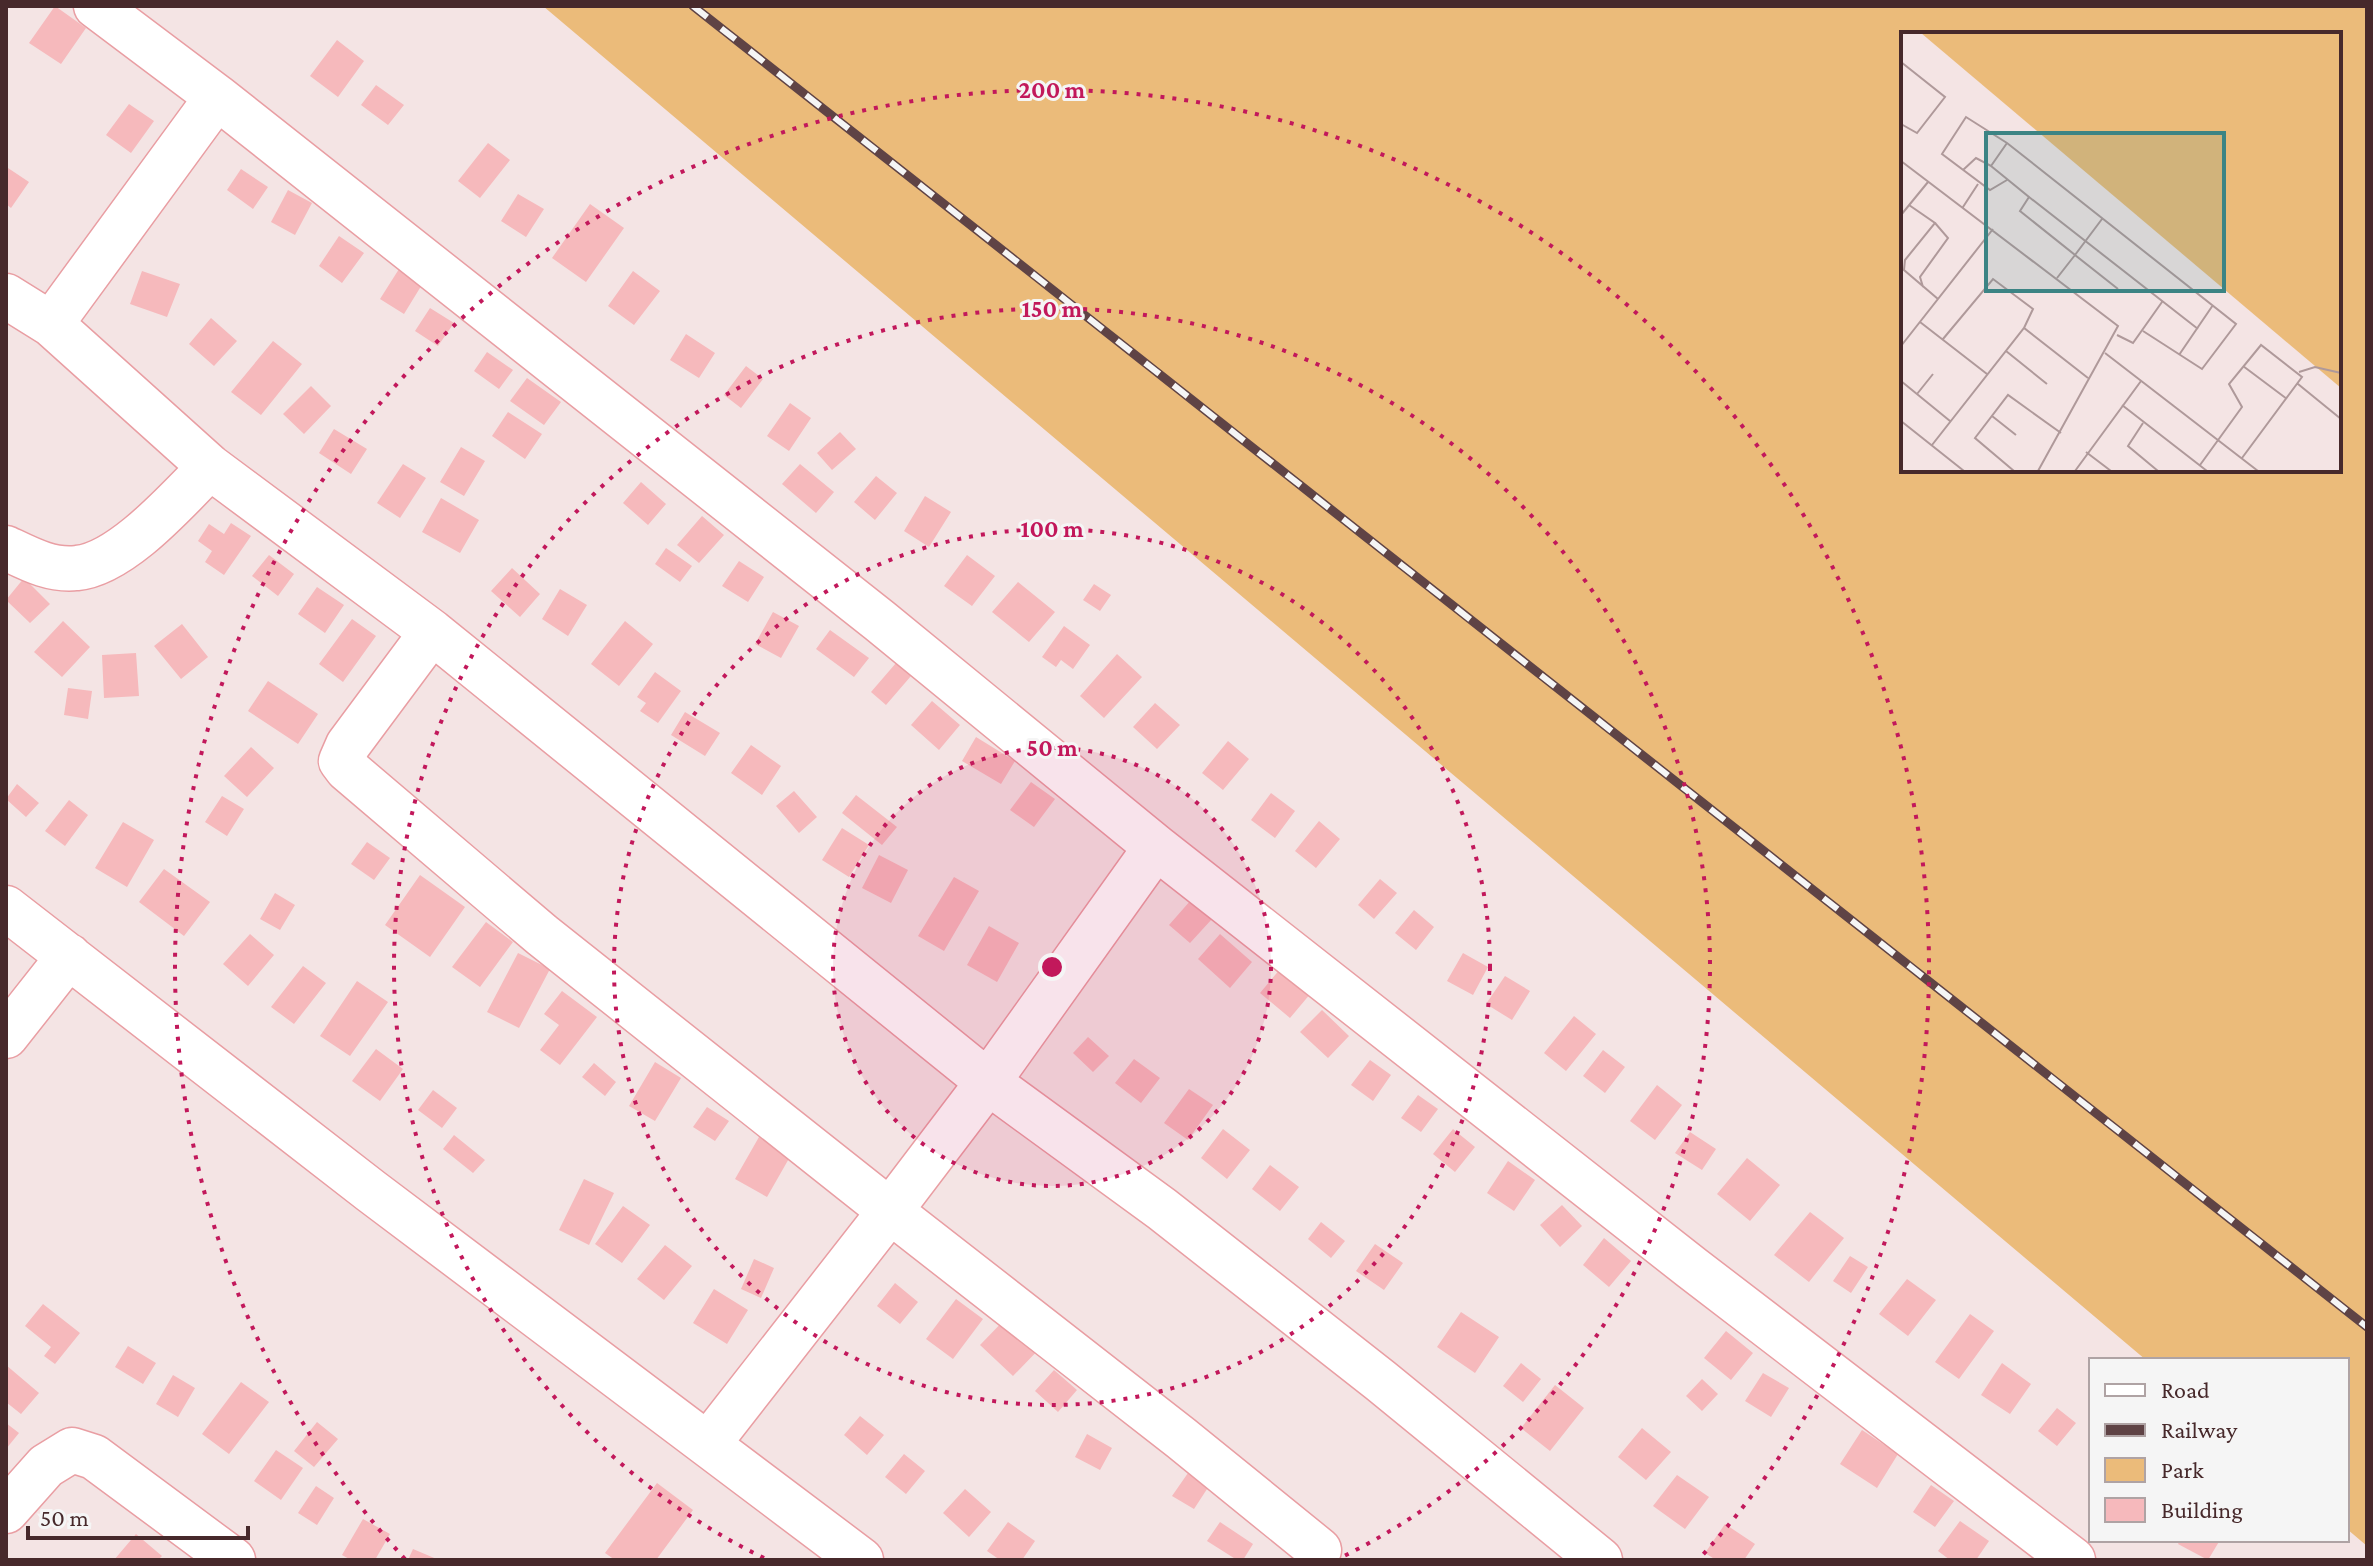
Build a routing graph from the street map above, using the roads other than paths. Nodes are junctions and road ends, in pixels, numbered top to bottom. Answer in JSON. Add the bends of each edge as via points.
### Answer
{"nodes":[{"id":1,"x":96,"y":6,"type":"edge"},
{"id":2,"x":217,"y":97,"type":"junction"},
{"id":3,"x":6,"y":296,"type":"edge"},
{"id":4,"x":51,"y":324,"type":"junction"},
{"id":5,"x":210,"y":467,"type":"junction"},
{"id":6,"x":6,"y":548,"type":"edge"},
{"id":7,"x":432,"y":632,"type":"junction"},
{"id":8,"x":1156,"y":847,"type":"junction"},
{"id":9,"x":6,"y":908,"type":"edge"},
{"id":10,"x":69,"y":956,"type":"junction"},
{"id":11,"x":6,"y":1036,"type":"edge"},
{"id":12,"x":988,"y":1082,"type":"junction"},
{"id":13,"x":890,"y":1211,"type":"junction"},
{"id":14,"x":708,"y":1444,"type":"junction"},
{"id":15,"x":6,"y":1511,"type":"edge"},
{"id":16,"x":1319,"y":1550,"type":"dead end"},
{"id":17,"x":233,"y":1560,"type":"edge"},
{"id":18,"x":861,"y":1560,"type":"edge"},
{"id":19,"x":1600,"y":1560,"type":"edge"},
{"id":20,"x":2073,"y":1560,"type":"edge"}],
"edges":[{"from":1,"to":2,"type":"street"},
{"from":2,"to":4,"type":"street"},
{"from":2,"to":8,"type":"street","via":[[880,621]]},
{"from":3,"to":4,"type":"street"},
{"from":4,"to":5,"type":"street"},
{"from":5,"to":6,"type":"street","via":[[149,528],[109,556],[78,568],[42,565]]},
{"from":5,"to":7,"type":"street"},
{"from":7,"to":12,"type":"street"},
{"from":7,"to":13,"type":"street","via":[[348,745],[341,761],[347,769],[542,935]]},
{"from":8,"to":12,"type":"street"},
{"from":8,"to":20,"type":"street"},
{"from":9,"to":10,"type":"street"},
{"from":10,"to":11,"type":"street"},
{"from":10,"to":14,"type":"street"},
{"from":12,"to":13,"type":"street"},
{"from":12,"to":19,"type":"street","via":[[1199,1237]]},
{"from":13,"to":14,"type":"street"},
{"from":13,"to":16,"type":"street"},
{"from":14,"to":18,"type":"street"},
{"from":15,"to":17,"type":"street","via":[[46,1466],[72,1450],[94,1457]]}]}
